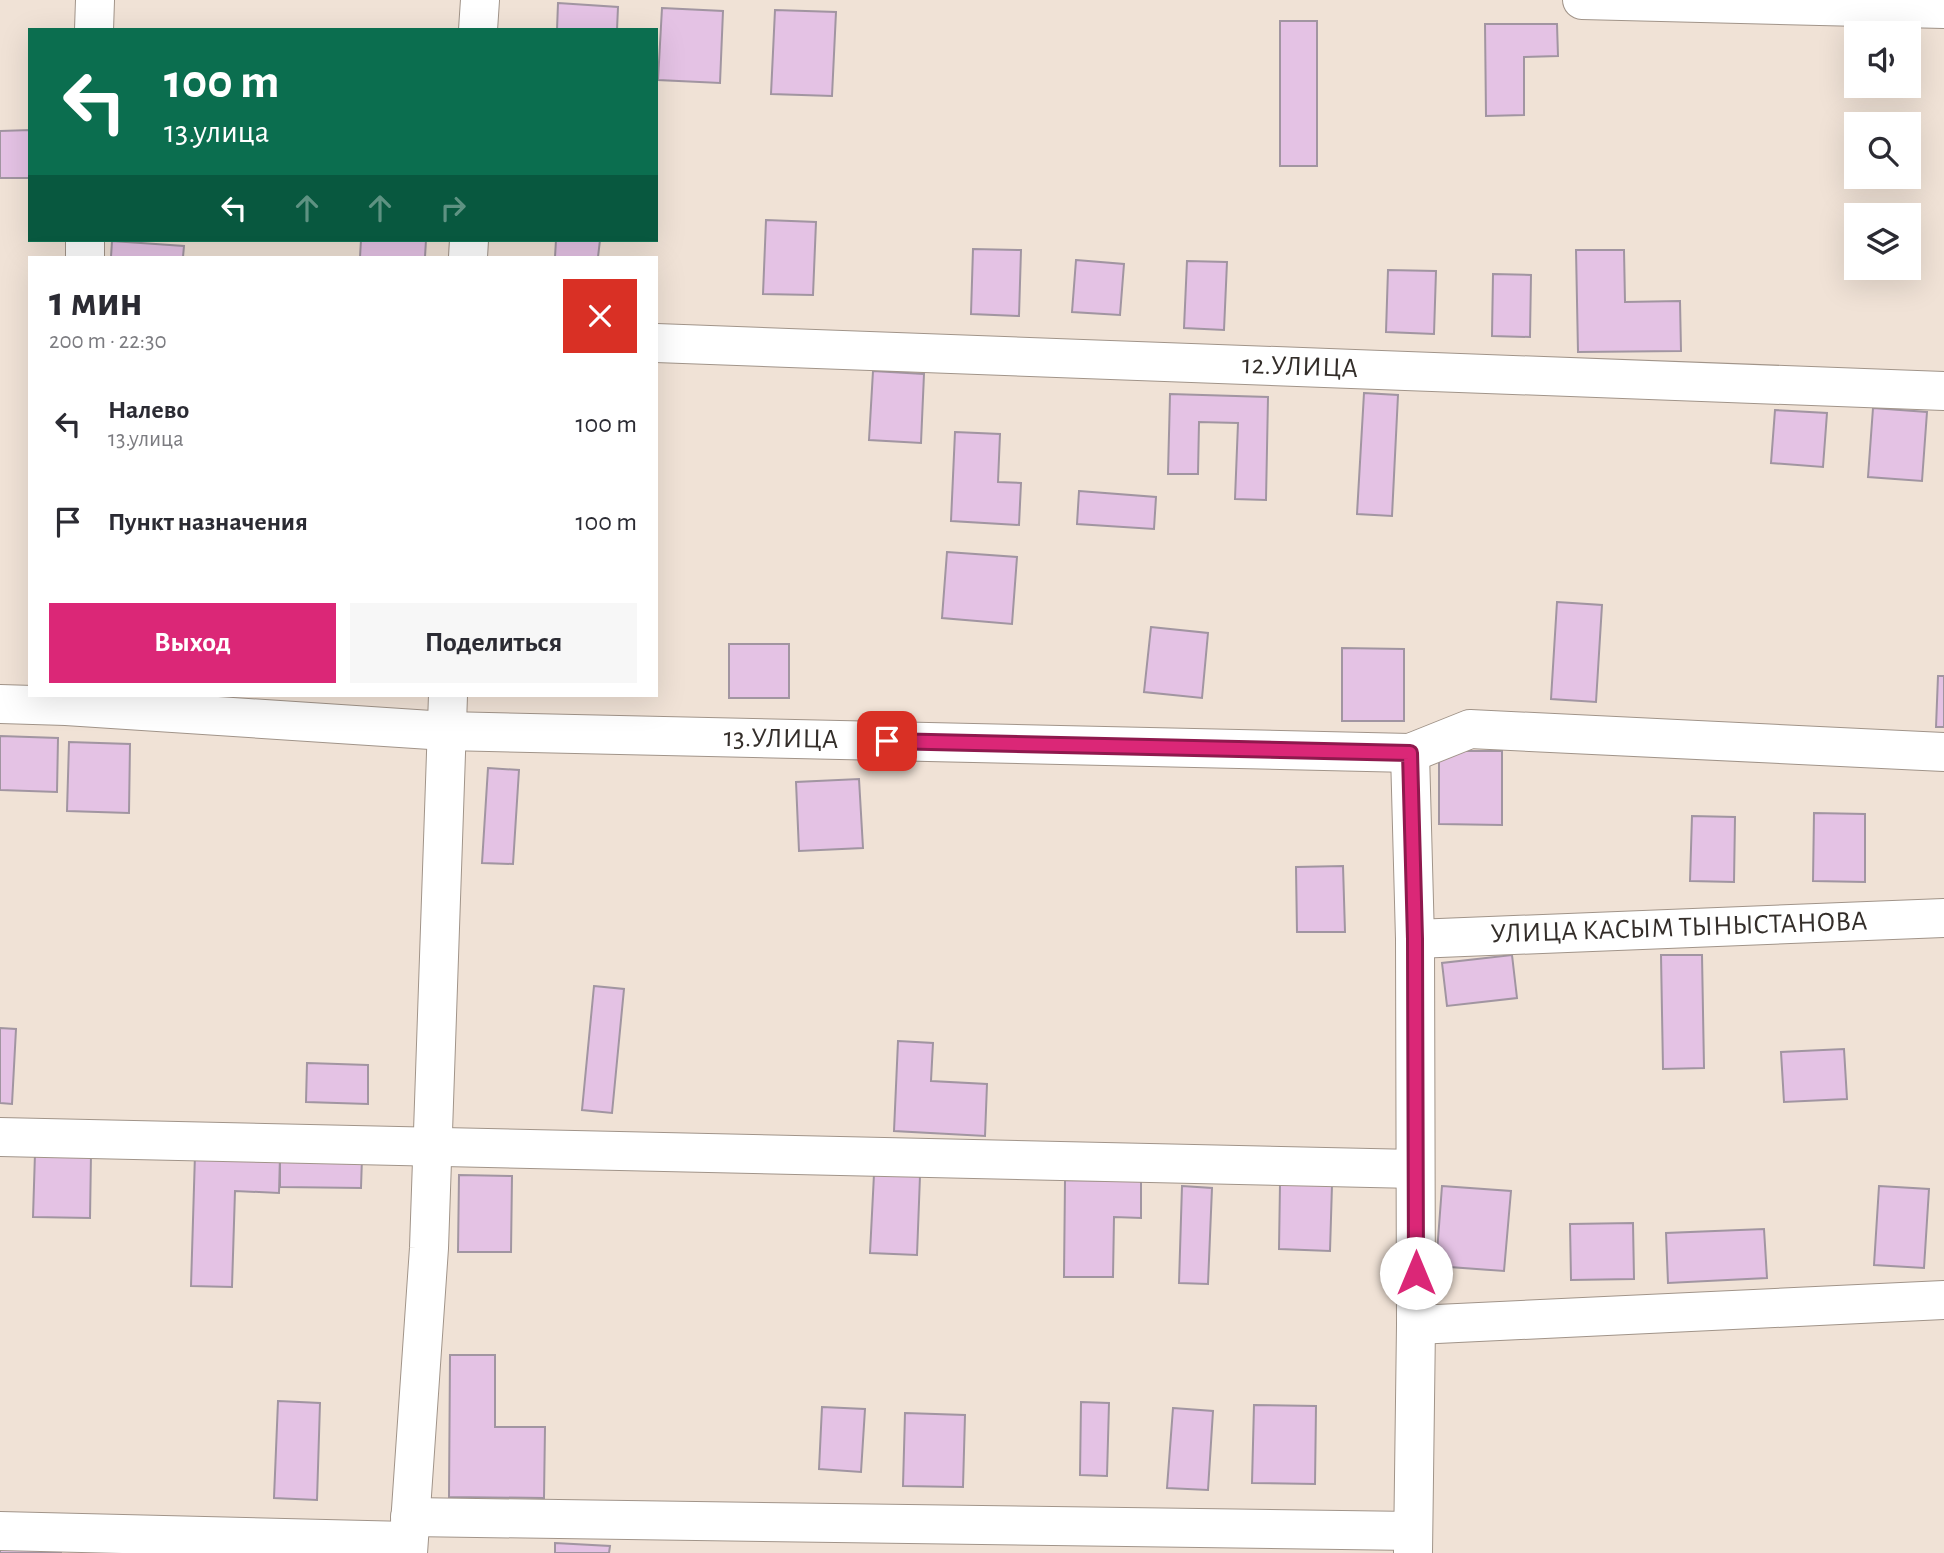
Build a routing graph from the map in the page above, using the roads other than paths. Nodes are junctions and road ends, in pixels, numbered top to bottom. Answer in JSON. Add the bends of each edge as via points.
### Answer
{"nodes":[{"id":1,"x":95,"y":0,"type":"edge"},
{"id":2,"x":480,"y":0,"type":"edge"},
{"id":3,"x":1582,"y":0,"type":"edge"},
{"id":4,"x":1944,"y":9,"type":"edge"},
{"id":5,"x":94,"y":28,"type":"edge"},
{"id":6,"x":478,"y":28,"type":"edge"},
{"id":7,"x":658,"y":343,"type":"edge"},
{"id":8,"x":1944,"y":391,"type":"edge"},
{"id":9,"x":66,"y":700,"type":"edge"},
{"id":10,"x":0,"y":704,"type":"edge"},
{"id":11,"x":447,"y":713,"type":"edge"},
{"id":12,"x":1944,"y":752,"type":"edge"},
{"id":13,"x":1410,"y":753,"type":"junction"},
{"id":14,"x":1944,"y":918,"type":"edge"},
{"id":15,"x":1415,"y":939,"type":"junction"},
{"id":16,"x":0,"y":1137,"type":"edge"},
{"id":17,"x":432,"y":1146,"type":"junction"},
{"id":18,"x":1415,"y":1169,"type":"junction"},
{"id":19,"x":1944,"y":1300,"type":"edge"},
{"id":20,"x":1416,"y":1325,"type":"junction"},
{"id":21,"x":0,"y":1531,"type":"edge"},
{"id":22,"x":409,"y":1537,"type":"edge"},
{"id":23,"x":1413,"y":1542,"type":"edge"}],
"edges":[{"from":1,"to":5,"type":"street"},
{"from":2,"to":6,"type":"street"},
{"from":3,"to":4,"type":"street"},
{"from":7,"to":8,"type":"street","name":"12.УЛИЦА"},
{"from":9,"to":10,"type":"street","name":"13.УЛИЦА"},
{"from":9,"to":11,"type":"street","name":"13.УЛИЦА"},
{"from":11,"to":13,"type":"street","name":"13.УЛИЦА"},
{"from":11,"to":17,"type":"street"},
{"from":12,"to":13,"type":"street","via":[[1471,729]]},
{"from":13,"to":15,"type":"street"},
{"from":14,"to":15,"type":"street","name":"УЛИЦА КАСЫМ ТЫНЫСТАНОВА"},
{"from":15,"to":18,"type":"street"},
{"from":16,"to":17,"type":"street"},
{"from":17,"to":18,"type":"street"},
{"from":17,"to":22,"type":"street"},
{"from":18,"to":20,"type":"street"},
{"from":19,"to":20,"type":"street"},
{"from":20,"to":23,"type":"street"},
{"from":21,"to":22,"type":"street"},
{"from":22,"to":23,"type":"street"}]}
